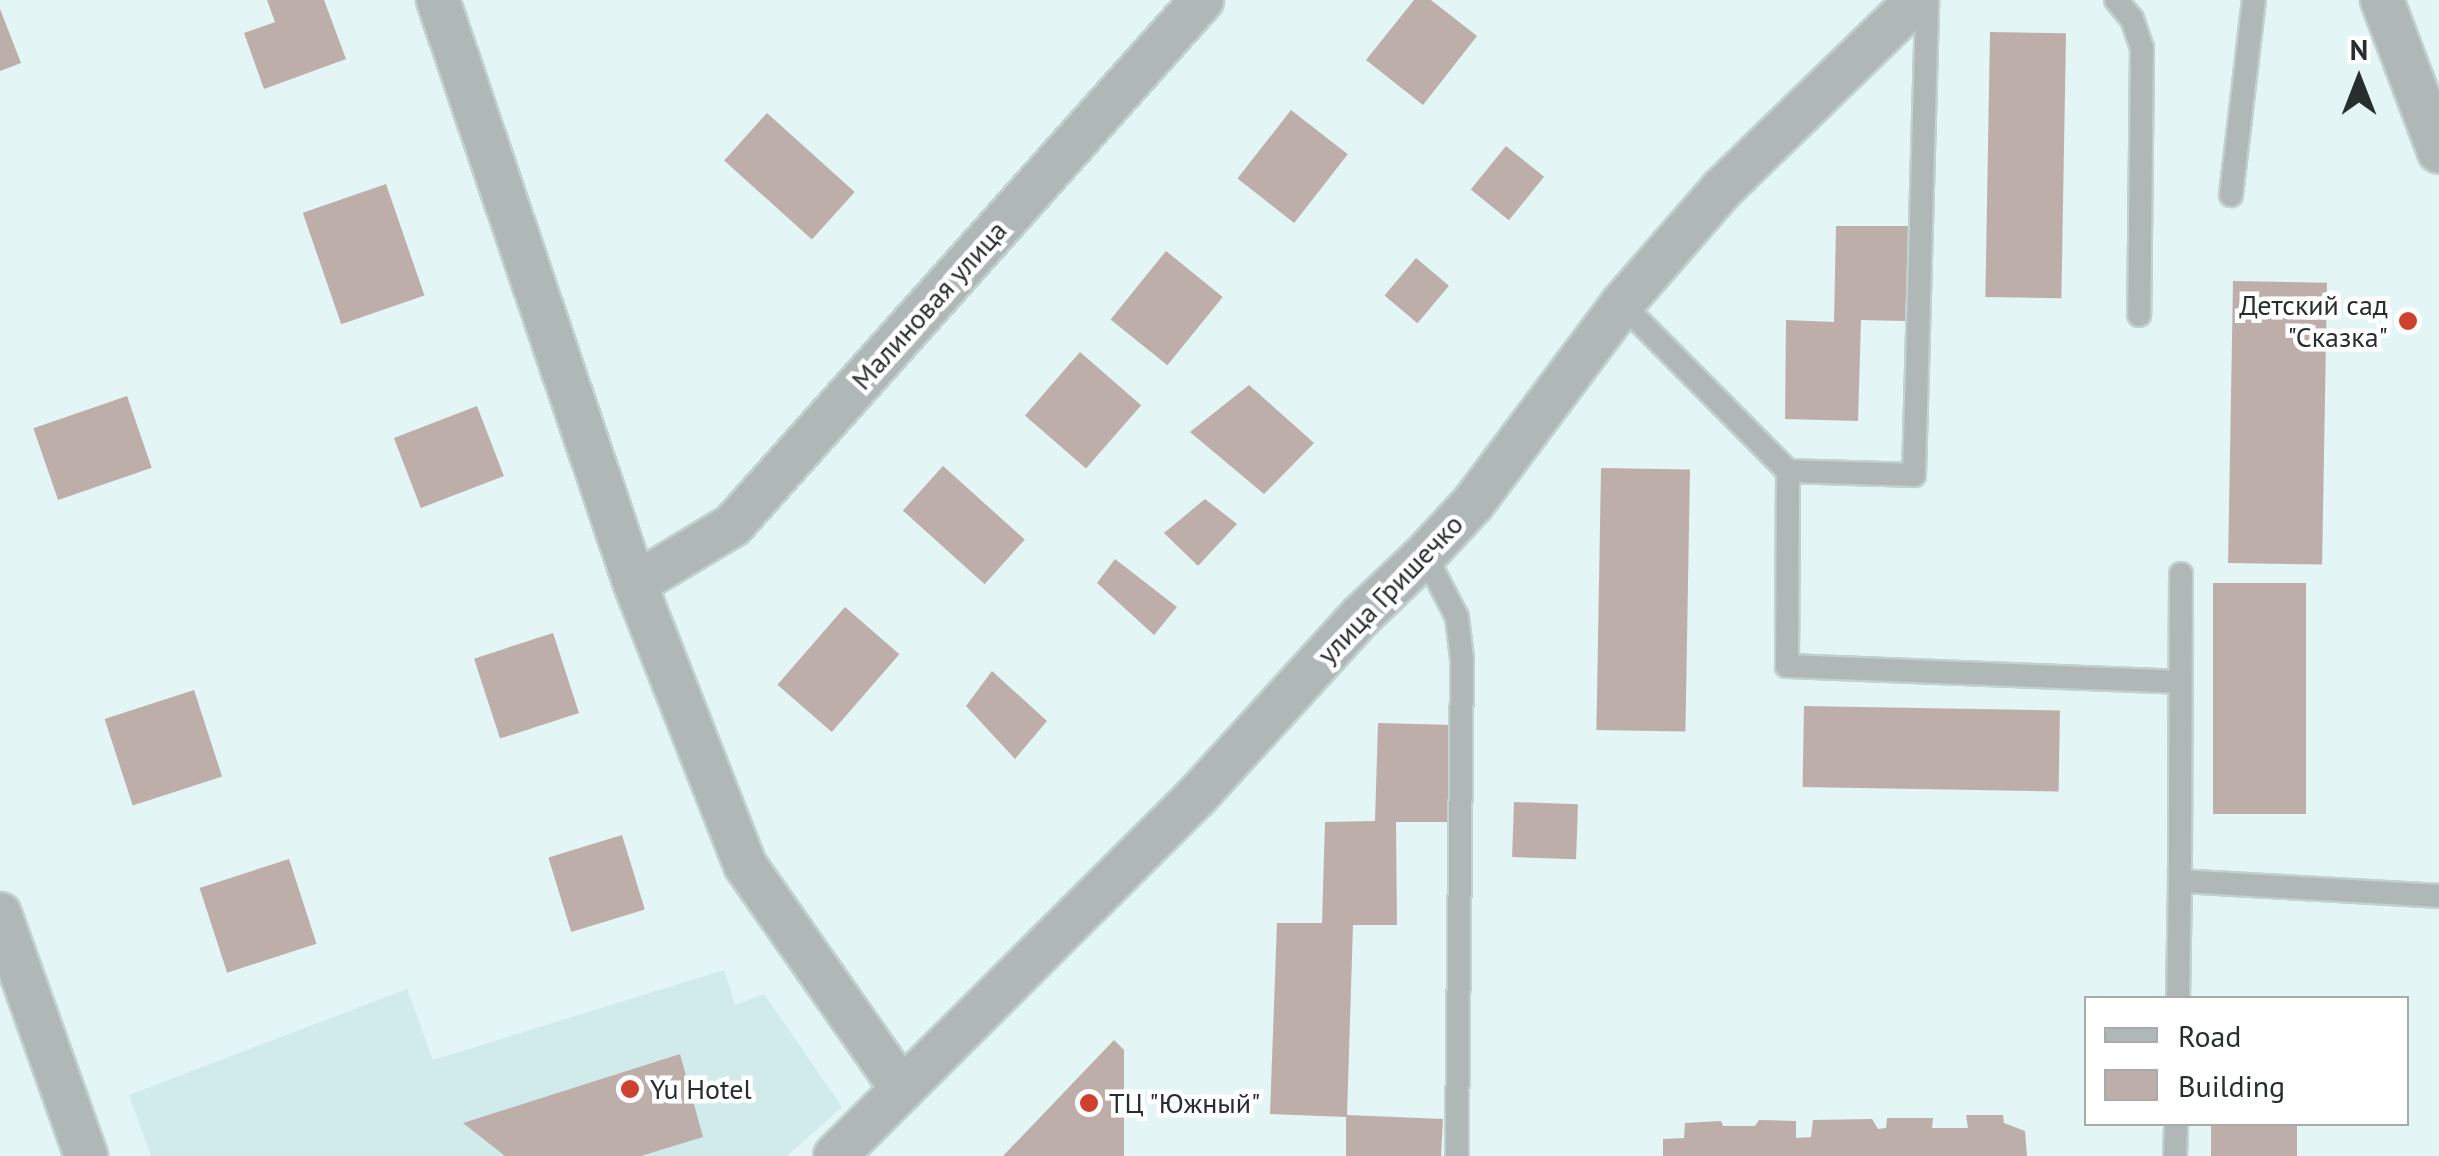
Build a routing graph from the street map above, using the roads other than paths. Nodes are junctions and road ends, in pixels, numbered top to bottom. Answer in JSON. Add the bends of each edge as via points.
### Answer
{"nodes":[{"id":1,"x":438,"y":0,"type":"edge"},
{"id":2,"x":1202,"y":0,"type":"edge"},
{"id":3,"x":1917,"y":0,"type":"edge"},
{"id":4,"x":1927,"y":0,"type":"edge"},
{"id":5,"x":2116,"y":0,"type":"edge"},
{"id":6,"x":2254,"y":0,"type":"edge"},
{"id":7,"x":2382,"y":0,"type":"edge"},
{"id":8,"x":2439,"y":152,"type":"edge"},
{"id":9,"x":2232,"y":194,"type":"dead end"},
{"id":10,"x":1622,"y":304,"type":"junction"},
{"id":11,"x":2139,"y":315,"type":"dead end"},
{"id":12,"x":1788,"y":471,"type":"junction"},
{"id":13,"x":1425,"y":556,"type":"junction"},
{"id":14,"x":2181,"y":574,"type":"dead end"},
{"id":15,"x":635,"y":584,"type":"junction"},
{"id":16,"x":2180,"y":682,"type":"junction"},
{"id":17,"x":2180,"y":881,"type":"junction"},
{"id":18,"x":2439,"y":896,"type":"edge"},
{"id":19,"x":0,"y":914,"type":"edge"},
{"id":20,"x":2178,"y":996,"type":"edge"},
{"id":21,"x":902,"y":1089,"type":"junction"},
{"id":22,"x":2176,"y":1126,"type":"edge"},
{"id":23,"x":86,"y":1156,"type":"edge"},
{"id":24,"x":835,"y":1156,"type":"edge"},
{"id":25,"x":1457,"y":1156,"type":"edge"},
{"id":26,"x":2175,"y":1156,"type":"edge"}],
"edges":[{"from":1,"to":15,"type":"street"},
{"from":2,"to":15,"type":"street","name":"Малиновая улица","via":[[733,525]]},
{"from":3,"to":10,"type":"street","name":"улица Гришечко","via":[[1721,190]]},
{"from":4,"to":12,"type":"lane","via":[[1914,475]]},
{"from":5,"to":11,"type":"lane","via":[[2132,19],[2142,48]]},
{"from":6,"to":9,"type":"lane"},
{"from":7,"to":8,"type":"street"},
{"from":10,"to":12,"type":"lane"},
{"from":10,"to":13,"type":"street","name":"улица Гришечко","via":[[1474,502]]},
{"from":12,"to":16,"type":"lane","via":[[1787,666]]},
{"from":13,"to":21,"type":"street","name":"улица Гришечко","via":[[1361,616],[1198,796]]},
{"from":13,"to":25,"type":"lane","via":[[1456,617],[1462,659]]},
{"from":14,"to":16,"type":"lane"},
{"from":15,"to":21,"type":"street","via":[[745,865]]},
{"from":16,"to":17,"type":"lane"},
{"from":17,"to":18,"type":"lane"},
{"from":17,"to":20,"type":"lane"},
{"from":19,"to":23,"type":"street"},
{"from":21,"to":24,"type":"street","name":"улица Гришечко"},
{"from":22,"to":26,"type":"lane"}]}
